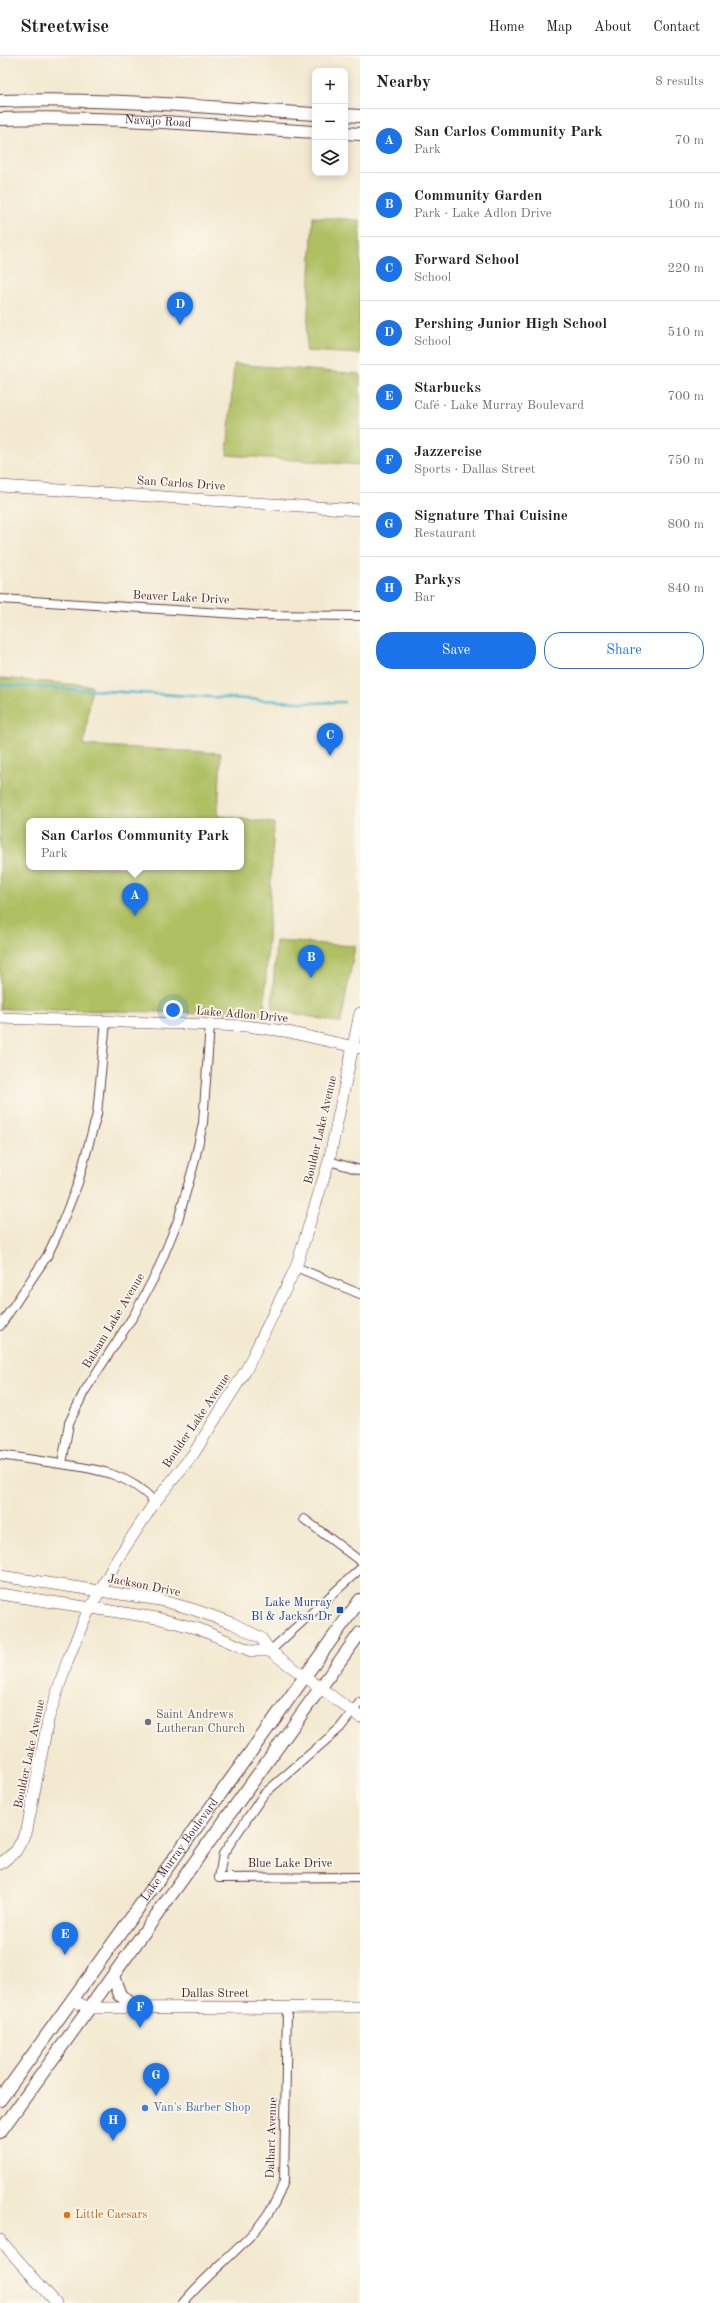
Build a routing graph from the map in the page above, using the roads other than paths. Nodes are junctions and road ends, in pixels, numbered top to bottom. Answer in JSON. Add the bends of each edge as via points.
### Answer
{"nodes":[{"id":1,"x":0,"y":101,"type":"edge"},
{"id":2,"x":312,"y":114,"type":"edge"},
{"id":3,"x":348,"y":115,"type":"edge"},
{"id":4,"x":360,"y":116,"type":"edge"},
{"id":5,"x":0,"y":119,"type":"edge"},
{"id":6,"x":312,"y":132,"type":"edge"},
{"id":7,"x":348,"y":133,"type":"edge"},
{"id":8,"x":360,"y":134,"type":"edge"},
{"id":9,"x":0,"y":486,"type":"edge"},
{"id":10,"x":360,"y":510,"type":"edge"},
{"id":11,"x":0,"y":599,"type":"edge"},
{"id":12,"x":360,"y":616,"type":"edge"},
{"id":13,"x":360,"y":1013,"type":"edge"},
{"id":14,"x":0,"y":1018,"type":"edge"},
{"id":15,"x":106,"y":1021,"type":"junction"},
{"id":16,"x":210,"y":1024,"type":"junction"},
{"id":17,"x":356,"y":1047,"type":"edge"},
{"id":18,"x":330,"y":1161,"type":"junction"},
{"id":19,"x":360,"y":1170,"type":"edge"},
{"id":20,"x":296,"y":1267,"type":"junction"},
{"id":21,"x":360,"y":1294,"type":"edge"},
{"id":22,"x":0,"y":1326,"type":"edge"},
{"id":23,"x":0,"y":1455,"type":"edge"},
{"id":24,"x":62,"y":1464,"type":"junction"},
{"id":25,"x":155,"y":1502,"type":"junction"},
{"id":26,"x":304,"y":1519,"type":"dead end"},
{"id":27,"x":360,"y":1561,"type":"edge"},
{"id":28,"x":360,"y":1570,"type":"edge"},
{"id":29,"x":0,"y":1576,"type":"edge"},
{"id":30,"x":100,"y":1590,"type":"junction"},
{"id":31,"x":0,"y":1594,"type":"edge"},
{"id":32,"x":360,"y":1600,"type":"edge"},
{"id":33,"x":92,"y":1607,"type":"junction"},
{"id":34,"x":360,"y":1632,"type":"edge"},
{"id":35,"x":270,"y":1651,"type":"junction"},
{"id":36,"x":305,"y":1676,"type":"junction"},
{"id":37,"x":321,"y":1687,"type":"junction"},
{"id":38,"x":358,"y":1710,"type":"edge"},
{"id":39,"x":0,"y":1864,"type":"edge"},
{"id":40,"x":360,"y":1877,"type":"edge"},
{"id":41,"x":113,"y":1976,"type":"junction"},
{"id":42,"x":72,"y":2000,"type":"junction"},
{"id":43,"x":136,"y":2007,"type":"junction"},
{"id":44,"x":360,"y":2007,"type":"edge"},
{"id":45,"x":89,"y":2008,"type":"junction"},
{"id":46,"x":287,"y":2008,"type":"junction"},
{"id":47,"x":0,"y":2100,"type":"edge"},
{"id":48,"x":0,"y":2132,"type":"edge"},
{"id":49,"x":0,"y":2240,"type":"edge"},
{"id":50,"x":56,"y":2303,"type":"edge"},
{"id":51,"x":183,"y":2303,"type":"edge"}],
"edges":[{"from":1,"to":2,"type":"main road","name":"Navajo Road","via":[[94,101]]},
{"from":3,"to":4,"type":"main road"},
{"from":5,"to":6,"type":"main road","name":"Navajo Road","via":[[98,119]]},
{"from":7,"to":8,"type":"main road"},
{"from":9,"to":10,"type":"street","name":"San Carlos Drive"},
{"from":11,"to":12,"type":"street","name":"Beaver Lake Drive","via":[[258,615]]},
{"from":13,"to":17,"type":"street","name":"Boulder Lake Avenue"},
{"from":14,"to":15,"type":"street","name":"Lake Adlon Drive"},
{"from":15,"to":16,"type":"street","name":"Lake Adlon Drive"},
{"from":15,"to":22,"type":"street","via":[[97,1114],[78,1183],[47,1256]]},
{"from":16,"to":17,"type":"street","name":"Lake Adlon Drive","via":[[284,1031]]},
{"from":16,"to":24,"type":"street","name":"Balsam Lake Avenue","via":[[203,1122],[178,1220],[154,1278],[134,1315],[84,1392],[69,1423]]},
{"from":17,"to":18,"type":"street","name":"Boulder Lake Avenue"},
{"from":18,"to":19,"type":"street"},
{"from":18,"to":20,"type":"street","name":"Boulder Lake Avenue"},
{"from":20,"to":21,"type":"street"},
{"from":20,"to":25,"type":"street","name":"Boulder Lake Avenue","via":[[246,1370],[194,1453]]},
{"from":23,"to":24,"type":"street"},
{"from":24,"to":25,"type":"street","via":[[85,1466],[121,1476],[140,1487]]},
{"from":25,"to":30,"type":"street","name":"Boulder Lake Avenue"},
{"from":26,"to":27,"type":"street"},
{"from":28,"to":35,"type":"street"},
{"from":29,"to":30,"type":"street","name":"Jackson Drive"},
{"from":30,"to":33,"type":"street","name":"Boulder Lake Avenue"},
{"from":30,"to":35,"type":"street","name":"Jackson Drive","via":[[160,1600],[225,1621],[261,1638]]},
{"from":31,"to":33,"type":"street"},
{"from":32,"to":36,"type":"main road","name":"Lake Murray Boulevard"},
{"from":33,"to":35,"type":"street","via":[[186,1624],[251,1651]]},
{"from":33,"to":39,"type":"street","name":"Boulder Lake Avenue","via":[[67,1662],[48,1720],[27,1830],[16,1851]]},
{"from":34,"to":37,"type":"main road","name":"Lake Murray Boulevard"},
{"from":35,"to":36,"type":"street","name":"Jackson Drive"},
{"from":36,"to":37,"type":"street","name":"Jackson Drive"},
{"from":36,"to":42,"type":"main road","name":"Lake Murray Boulevard"},
{"from":37,"to":38,"type":"street","name":"Jackson Drive"},
{"from":37,"to":41,"type":"main road","name":"Lake Murray Boulevard"},
{"from":38,"to":40,"type":"street","name":"Blue Lake Drive","via":[[264,1794],[223,1854],[219,1878]]},
{"from":41,"to":43,"type":"main road","via":[[120,1995]]},
{"from":41,"to":45,"type":"main road","name":"Lake Murray Boulevard"},
{"from":42,"to":45,"type":"street","name":"Dallas Street"},
{"from":42,"to":47,"type":"main road","name":"Lake Murray Boulevard"},
{"from":43,"to":45,"type":"street","name":"Dallas Street"},
{"from":43,"to":46,"type":"street","name":"Dallas Street"},
{"from":44,"to":46,"type":"street","name":"Dallas Street"},
{"from":45,"to":48,"type":"main road","name":"Lake Murray Boulevard"},
{"from":46,"to":51,"type":"street","name":"Dalhart Avenue","via":[[284,2181],[281,2190],[258,2229]]},
{"from":49,"to":50,"type":"street"}]}
